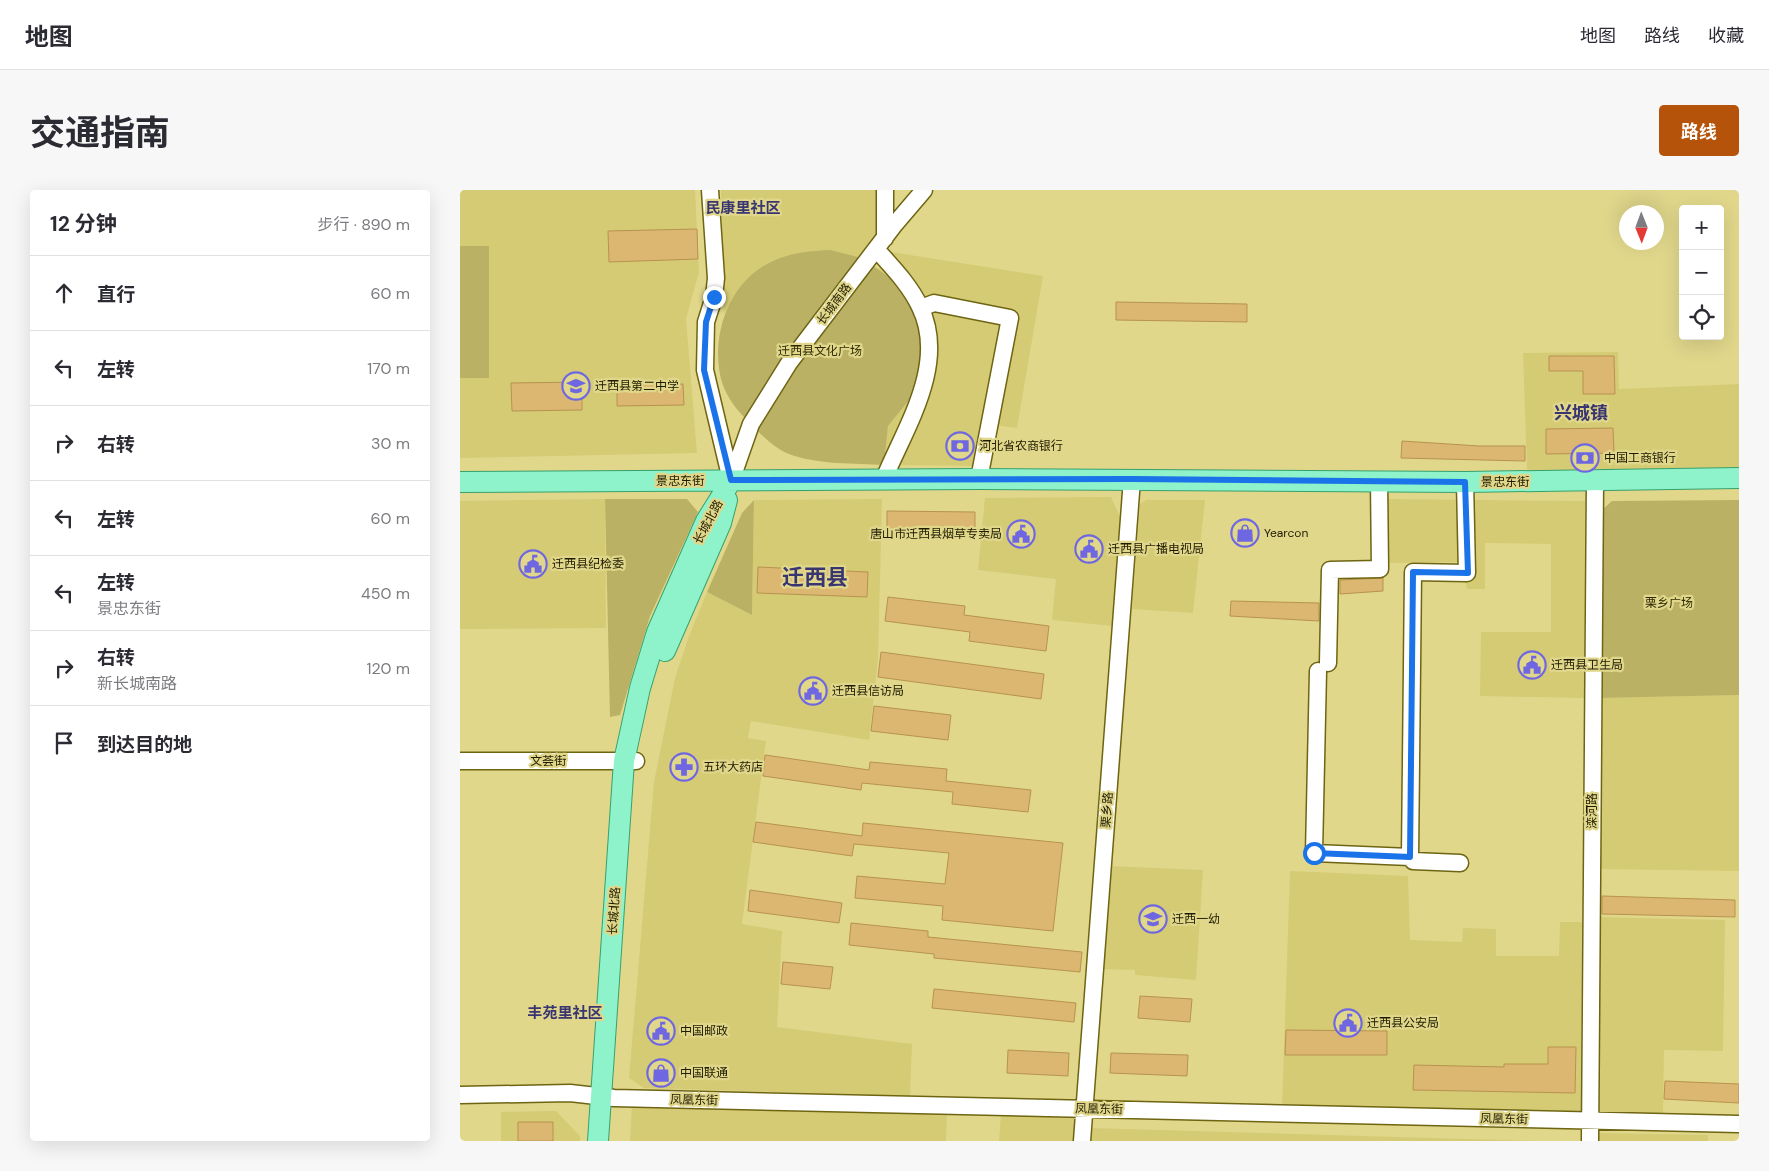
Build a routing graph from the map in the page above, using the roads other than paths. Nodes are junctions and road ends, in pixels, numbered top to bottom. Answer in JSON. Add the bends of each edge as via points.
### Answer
{"nodes":[{"id":1,"x":710,"y":190,"type":"edge"},
{"id":2,"x":886,"y":190,"type":"edge"},
{"id":3,"x":924,"y":190,"type":"edge"},
{"id":4,"x":881,"y":243,"type":"junction"},
{"id":5,"x":921,"y":308,"type":"junction"},
{"id":6,"x":1739,"y":478,"type":"edge"},
{"id":7,"x":884,"y":479,"type":"junction"},
{"id":8,"x":979,"y":479,"type":"junction"},
{"id":9,"x":1132,"y":479,"type":"junction"},
{"id":10,"x":731,"y":480,"type":"junction"},
{"id":11,"x":1379,"y":481,"type":"junction"},
{"id":12,"x":1595,"y":481,"type":"junction"},
{"id":13,"x":460,"y":482,"type":"edge"},
{"id":14,"x":1465,"y":482,"type":"junction"},
{"id":15,"x":460,"y":761,"type":"edge"},
{"id":16,"x":630,"y":761,"type":"junction"},
{"id":17,"x":1410,"y":857,"type":"junction"},
{"id":18,"x":1460,"y":863,"type":"dead end"},
{"id":19,"x":460,"y":1095,"type":"edge"},
{"id":20,"x":607,"y":1097,"type":"junction"},
{"id":21,"x":1084,"y":1109,"type":"junction"},
{"id":22,"x":1590,"y":1121,"type":"junction"},
{"id":23,"x":1739,"y":1124,"type":"edge"},
{"id":24,"x":598,"y":1141,"type":"edge"},
{"id":25,"x":611,"y":1141,"type":"edge"},
{"id":26,"x":1082,"y":1141,"type":"edge"},
{"id":27,"x":1590,"y":1141,"type":"edge"}],
"edges":[{"from":1,"to":10,"type":"street","via":[[716,278],[706,322],[704,370]]},
{"from":2,"to":4,"type":"street"},
{"from":3,"to":4,"type":"street","name":"长城南路"},
{"from":4,"to":5,"type":"street"},
{"from":4,"to":10,"type":"street","name":"长城南路","via":[[789,363],[751,424]]},
{"from":5,"to":7,"type":"street","via":[[929,339],[925,380]]},
{"from":5,"to":8,"type":"street","via":[[934,304],[1010,318]]},
{"from":6,"to":12,"type":"main road","name":"景忠东街"},
{"from":7,"to":8,"type":"main road","name":"景忠东街"},
{"from":7,"to":10,"type":"main road","name":"景忠东街"},
{"from":8,"to":9,"type":"main road","name":"景忠东街"},
{"from":9,"to":11,"type":"main road","name":"景忠东街"},
{"from":9,"to":21,"type":"street","name":"栗乡路"},
{"from":10,"to":13,"type":"main road","name":"景忠东街"},
{"from":10,"to":16,"type":"main road","name":"长城北路","via":[[706,521],[657,632],[640,688]]},
{"from":11,"to":14,"type":"main road","name":"景忠东街"},
{"from":11,"to":17,"type":"street","via":[[1380,569],[1330,570],[1314,853]]},
{"from":12,"to":14,"type":"main road","name":"景忠东街"},
{"from":12,"to":22,"type":"street","name":"滦河路"},
{"from":14,"to":17,"type":"street","via":[[1468,573],[1413,572]]},
{"from":15,"to":16,"type":"street","name":"文荟街"},
{"from":16,"to":20,"type":"main road","name":"长城北路"},
{"from":17,"to":18,"type":"street","via":[[1413,861]]},
{"from":19,"to":20,"type":"street","name":"凤凰东街","via":[[570,1093]]},
{"from":20,"to":21,"type":"street","name":"凤凰东街"},
{"from":20,"to":24,"type":"main road","name":"长城北路"},
{"from":20,"to":25,"type":"main road","name":"长城北路"},
{"from":21,"to":22,"type":"street","name":"凤凰东街"},
{"from":21,"to":26,"type":"street","name":"栗乡路"},
{"from":22,"to":23,"type":"street","name":"凤凰东街"},
{"from":22,"to":27,"type":"street","name":"滦河路"}]}
